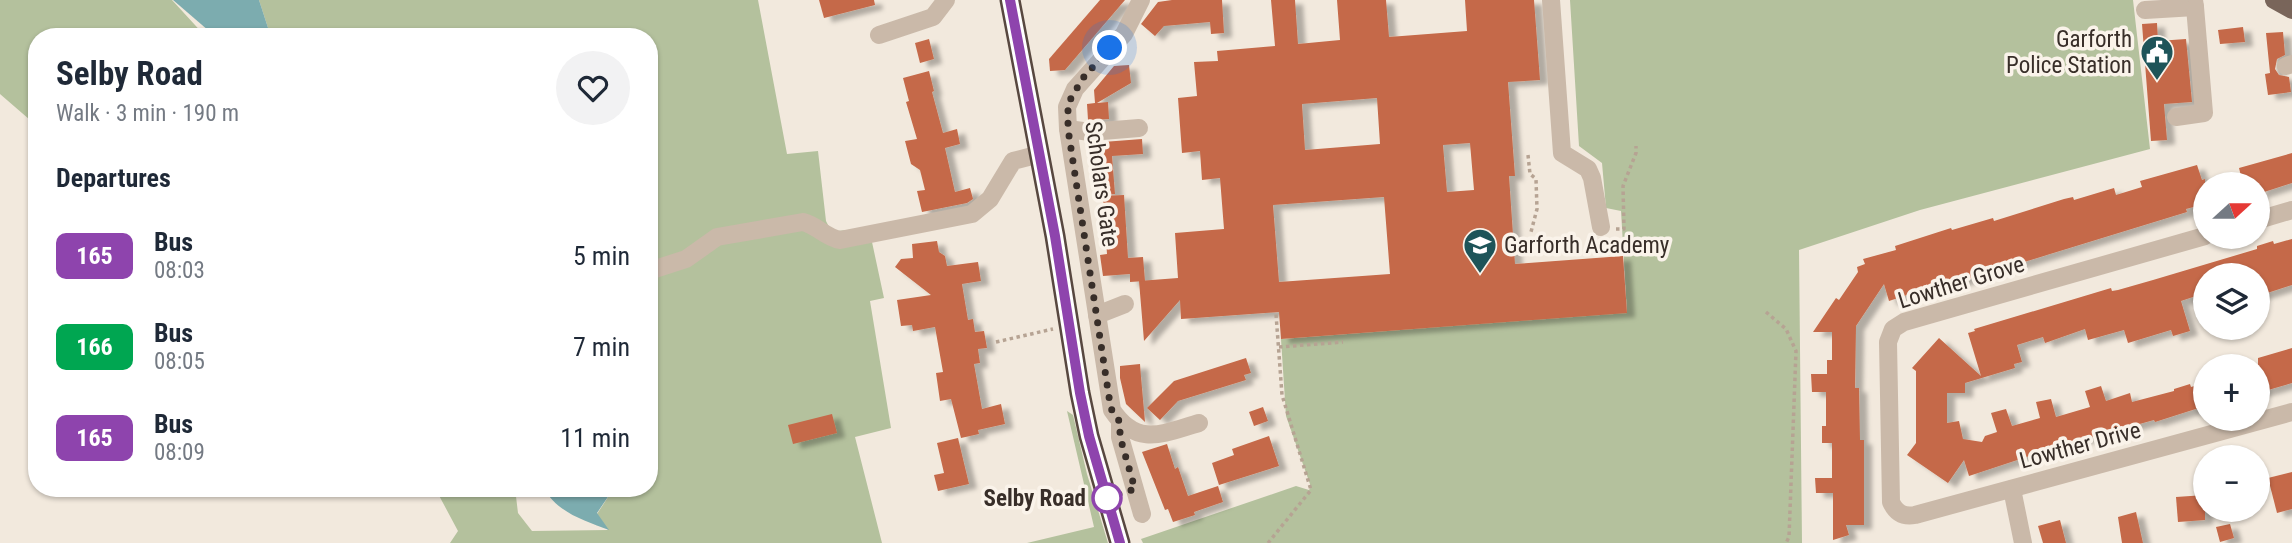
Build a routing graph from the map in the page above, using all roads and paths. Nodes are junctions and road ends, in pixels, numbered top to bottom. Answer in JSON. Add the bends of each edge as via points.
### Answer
{"nodes":[{"id":1,"x":946,"y":0,"type":"edge"},
{"id":2,"x":1010,"y":0,"type":"edge"},
{"id":3,"x":1141,"y":0,"type":"edge"},
{"id":4,"x":1551,"y":0,"type":"edge"},
{"id":5,"x":2274,"y":0,"type":"edge"},
{"id":6,"x":2195,"y":4,"type":"edge"},
{"id":7,"x":2145,"y":10,"type":"dead end"},
{"id":8,"x":2292,"y":10,"type":"edge"},
{"id":9,"x":879,"y":35,"type":"dead end"},
{"id":10,"x":2176,"y":117,"type":"dead end"},
{"id":11,"x":1139,"y":128,"type":"dead end"},
{"id":12,"x":1068,"y":129,"type":"junction"},
{"id":13,"x":1636,"y":146,"type":"dead end"},
{"id":14,"x":1040,"y":154,"type":"junction"},
{"id":15,"x":1528,"y":155,"type":"dead end"},
{"id":16,"x":2292,"y":210,"type":"edge"},
{"id":17,"x":2270,"y":216,"type":"edge"},
{"id":18,"x":1601,"y":227,"type":"joint"},
{"id":19,"x":1531,"y":232,"type":"dead end"},
{"id":20,"x":2193,"y":239,"type":"edge"},
{"id":21,"x":658,"y":268,"type":"edge"},
{"id":22,"x":1125,"y":304,"type":"dead end"},
{"id":23,"x":1766,"y":312,"type":"dead end"},
{"id":24,"x":1276,"y":314,"type":"dead end"},
{"id":25,"x":1097,"y":316,"type":"junction"},
{"id":26,"x":1069,"y":326,"type":"junction"},
{"id":27,"x":996,"y":342,"type":"dead end"},
{"id":28,"x":1343,"y":342,"type":"dead end"},
{"id":29,"x":1279,"y":347,"type":"junction"},
{"id":30,"x":2292,"y":412,"type":"edge"},
{"id":31,"x":1120,"y":422,"type":"junction"},
{"id":32,"x":1199,"y":423,"type":"dead end"},
{"id":33,"x":2012,"y":489,"type":"junction"},
{"id":34,"x":1891,"y":496,"type":"joint"},
{"id":35,"x":1142,"y":514,"type":"dead end"},
{"id":36,"x":1120,"y":543,"type":"edge"},
{"id":37,"x":1268,"y":543,"type":"edge"},
{"id":38,"x":1786,"y":543,"type":"edge"},
{"id":39,"x":2023,"y":543,"type":"edge"}],
"edges":[{"from":1,"to":9,"type":"street","via":[[933,18]]},
{"from":2,"to":14,"type":"highway"},
{"from":3,"to":12,"type":"street","name":"Scholars Gate","via":[[1124,34],[1075,89],[1068,107]]},
{"from":4,"to":18,"type":"street","via":[[1562,153],[1588,169]]},
{"from":5,"to":8,"type":"main road"},
{"from":6,"to":7,"type":"street"},
{"from":6,"to":10,"type":"street","via":[[2204,113]]},
{"from":11,"to":12,"type":"street"},
{"from":12,"to":25,"type":"street","name":"Scholars Gate"},
{"from":13,"to":18,"type":"path","via":[[1623,186],[1624,229]]},
{"from":14,"to":21,"type":"street","via":[[1013,161],[982,208],[961,217],[840,240],[803,222],[728,233],[686,259]]},
{"from":14,"to":26,"type":"highway"},
{"from":15,"to":19,"type":"path","via":[[1530,174],[1536,179],[1537,208]]},
{"from":16,"to":17,"type":"street"},
{"from":20,"to":34,"type":"street","name":"Lowther Grove","via":[[1893,330],[1888,342]]},
{"from":22,"to":25,"type":"street"},
{"from":23,"to":38,"type":"path","via":[[1786,328],[1796,351]]},
{"from":24,"to":29,"type":"path"},
{"from":25,"to":31,"type":"street","name":"Scholars Gate","via":[[1112,411]]},
{"from":26,"to":27,"type":"path"},
{"from":26,"to":36,"type":"highway","via":[[1089,436]]},
{"from":28,"to":29,"type":"path"},
{"from":29,"to":37,"type":"path","via":[[1282,395],[1311,490]]},
{"from":30,"to":33,"type":"street","name":"Lowther Drive"},
{"from":31,"to":32,"type":"street","via":[[1144,435]]},
{"from":31,"to":35,"type":"street","name":"Scholars Gate"},
{"from":33,"to":34,"type":"street","name":"Lowther Drive","via":[[1909,516],[1894,508]]},
{"from":33,"to":39,"type":"street"}]}
